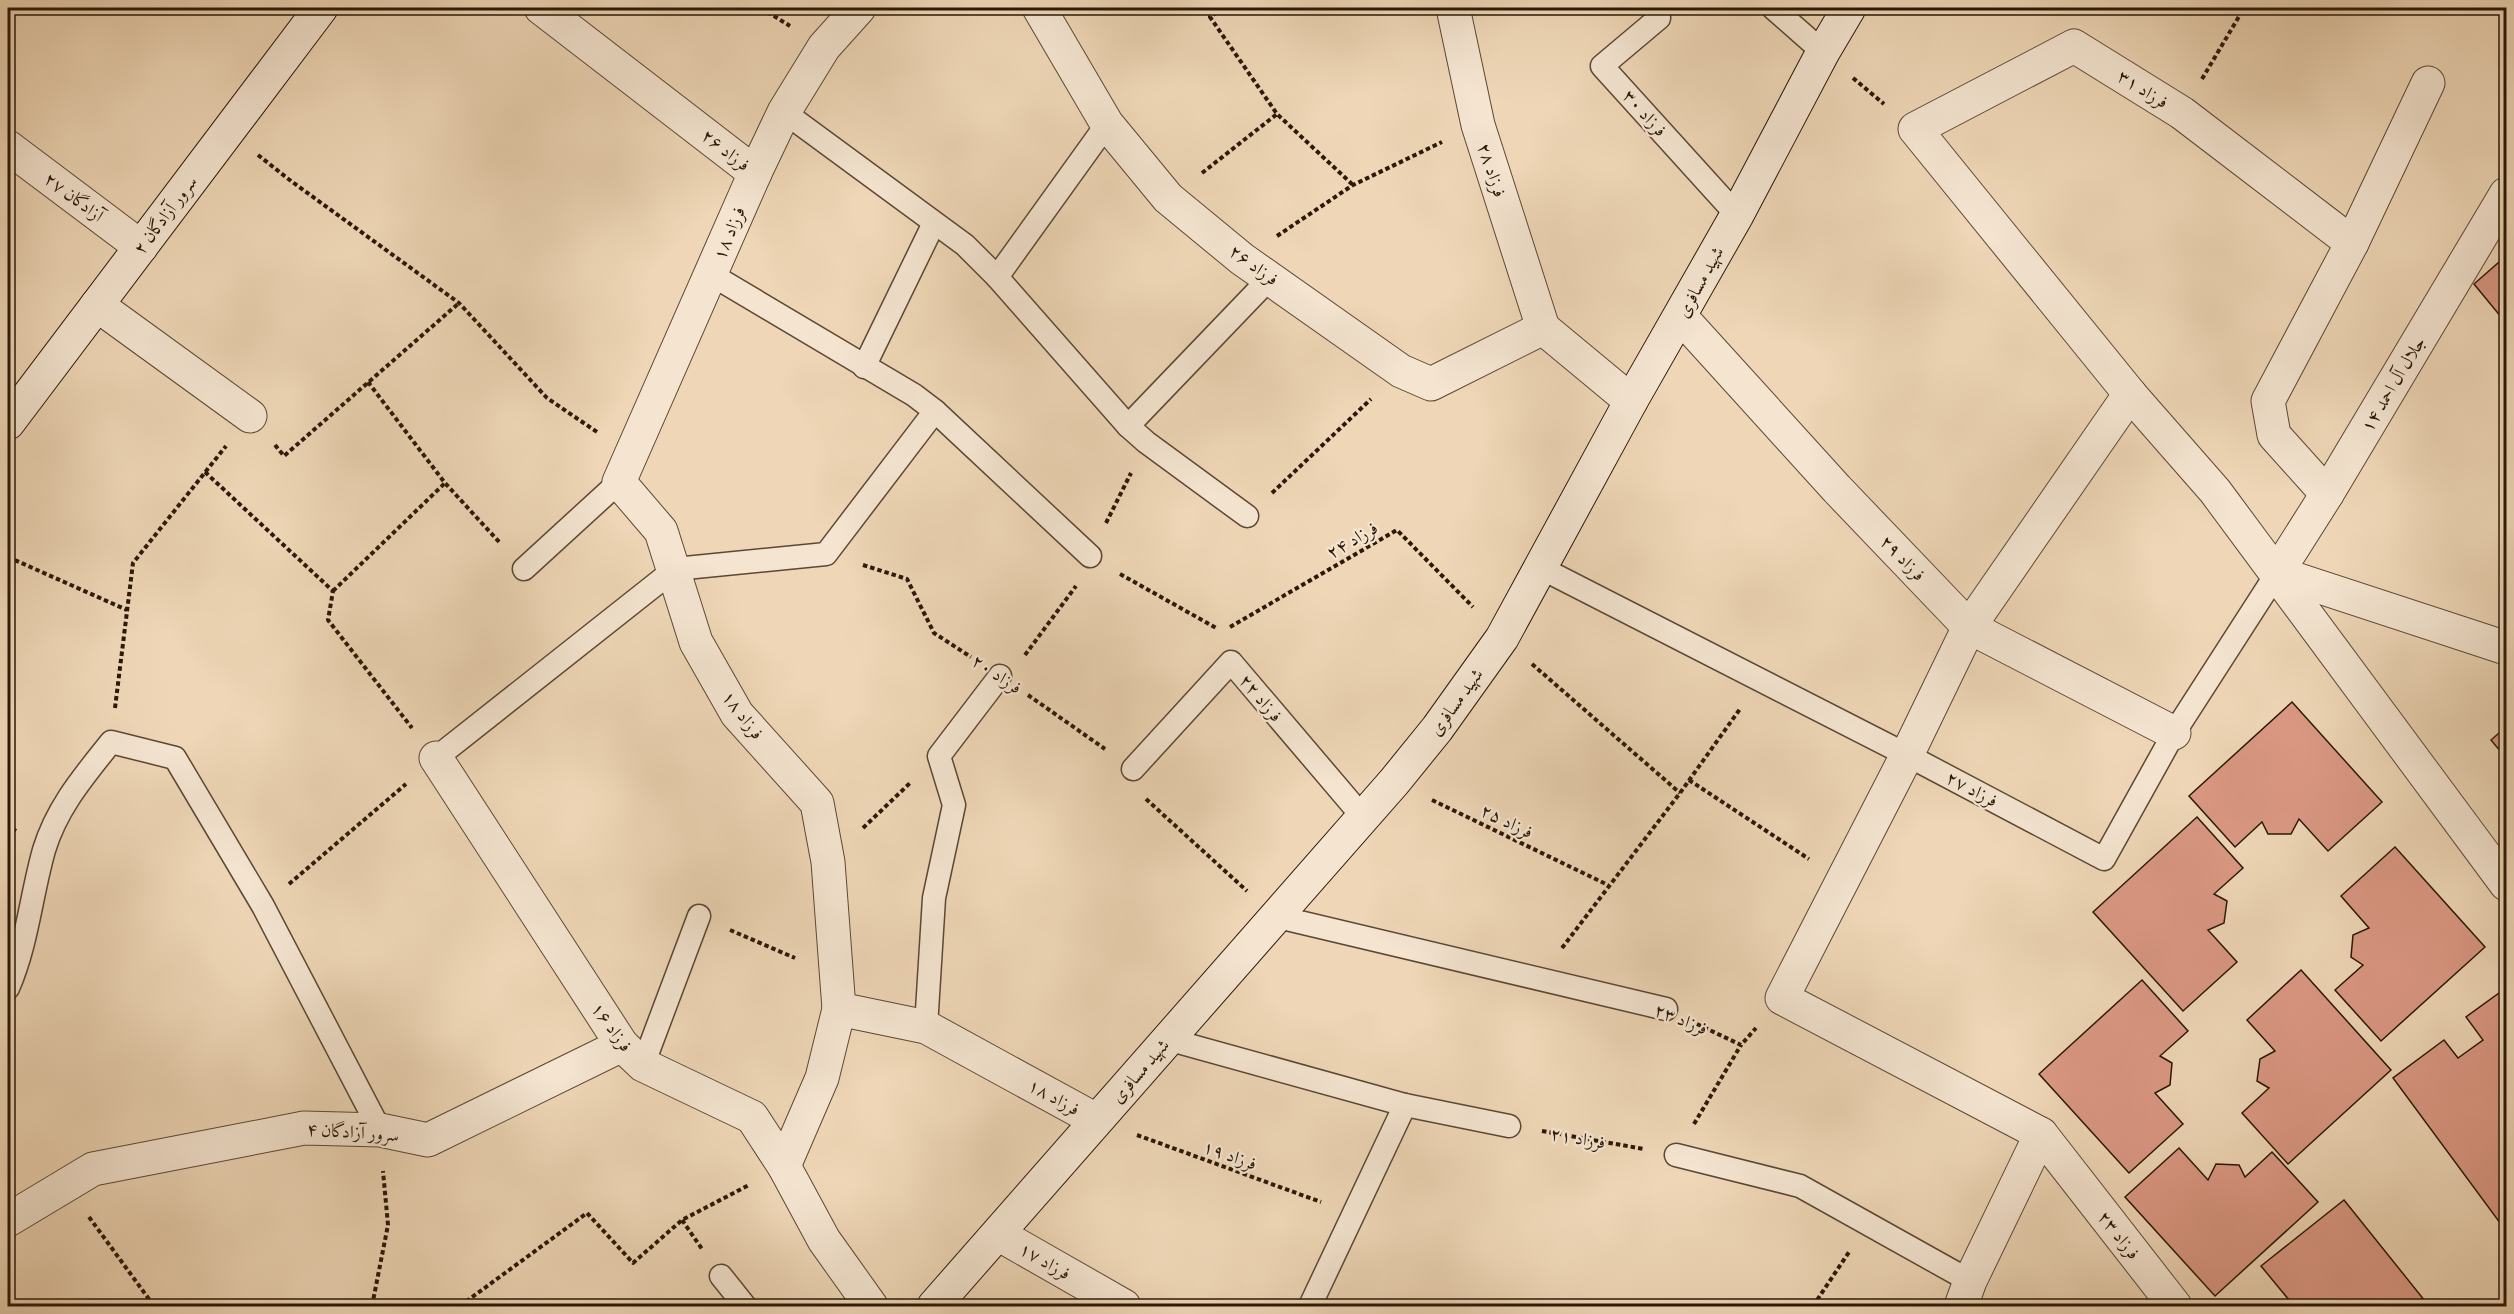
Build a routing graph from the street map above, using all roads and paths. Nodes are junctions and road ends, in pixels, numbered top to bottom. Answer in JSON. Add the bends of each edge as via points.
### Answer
{"nodes":[{"id":1,"x":321,"y":8,"type":"edge"},
{"id":2,"x":541,"y":8,"type":"edge"},
{"id":3,"x":859,"y":8,"type":"edge"},
{"id":4,"x":1039,"y":8,"type":"edge"},
{"id":5,"x":1223,"y":8,"type":"edge"},
{"id":6,"x":1453,"y":8,"type":"edge"},
{"id":7,"x":1773,"y":8,"type":"edge"},
{"id":8,"x":1849,"y":8,"type":"edge"},
{"id":9,"x":2244,"y":8,"type":"edge"},
{"id":10,"x":1659,"y":18,"type":"dead end"},
{"id":11,"x":1823,"y":52,"type":"junction"},
{"id":12,"x":2428,"y":82,"type":"dead end"},
{"id":13,"x":784,"y":112,"type":"junction"},
{"id":14,"x":2182,"y":113,"type":"junction"},
{"id":15,"x":1277,"y":114,"type":"junction"},
{"id":16,"x":1107,"y":123,"type":"junction"},
{"id":17,"x":1478,"y":125,"type":"junction"},
{"id":18,"x":1915,"y":129,"type":"junction"},
{"id":19,"x":228,"y":131,"type":"junction"},
{"id":20,"x":8,"y":147,"type":"edge"},
{"id":21,"x":755,"y":173,"type":"junction"},
{"id":22,"x":1353,"y":185,"type":"junction"},
{"id":23,"x":2506,"y":194,"type":"edge"},
{"id":24,"x":1168,"y":198,"type":"junction"},
{"id":25,"x":1737,"y":215,"type":"junction"},
{"id":26,"x":934,"y":223,"type":"junction"},
{"id":27,"x":2352,"y":243,"type":"junction"},
{"id":28,"x":141,"y":247,"type":"junction"},
{"id":29,"x":1242,"y":259,"type":"junction"},
{"id":30,"x":712,"y":275,"type":"junction"},
{"id":31,"x":997,"y":277,"type":"junction"},
{"id":32,"x":1270,"y":277,"type":"junction"},
{"id":33,"x":459,"y":303,"type":"junction"},
{"id":34,"x":97,"y":305,"type":"junction"},
{"id":35,"x":1681,"y":317,"type":"junction"},
{"id":36,"x":1543,"y":328,"type":"junction"},
{"id":37,"x":864,"y":367,"type":"junction"},
{"id":38,"x":1401,"y":371,"type":"junction"},
{"id":39,"x":368,"y":382,"type":"junction"},
{"id":40,"x":2130,"y":394,"type":"junction"},
{"id":41,"x":1631,"y":401,"type":"junction"},
{"id":42,"x":935,"y":411,"type":"junction"},
{"id":43,"x":250,"y":416,"type":"junction"},
{"id":44,"x":8,"y":423,"type":"edge"},
{"id":45,"x":1128,"y":426,"type":"junction"},
{"id":46,"x":625,"y":468,"type":"junction"},
{"id":47,"x":205,"y":472,"type":"junction"},
{"id":48,"x":445,"y":483,"type":"junction"},
{"id":49,"x":2327,"y":494,"type":"junction"},
{"id":50,"x":1247,"y":516,"type":"joint"},
{"id":51,"x":826,"y":554,"type":"junction"},
{"id":52,"x":8,"y":556,"type":"edge"},
{"id":53,"x":1090,"y":556,"type":"joint"},
{"id":54,"x":1541,"y":568,"type":"junction"},
{"id":55,"x":524,"y":569,"type":"joint"},
{"id":56,"x":675,"y":569,"type":"junction"},
{"id":57,"x":2277,"y":573,"type":"junction"},
{"id":58,"x":333,"y":591,"type":"junction"},
{"id":59,"x":127,"y":610,"type":"junction"},
{"id":60,"x":1969,"y":627,"type":"junction"},
{"id":61,"x":1502,"y":638,"type":"junction"},
{"id":62,"x":2506,"y":648,"type":"edge"},
{"id":63,"x":1000,"y":676,"type":"junction"},
{"id":64,"x":1760,"y":680,"type":"junction"},
{"id":65,"x":2174,"y":733,"type":"junction"},
{"id":66,"x":111,"y":742,"type":"junction"},
{"id":67,"x":1907,"y":755,"type":"junction"},
{"id":68,"x":939,"y":756,"type":"junction"},
{"id":69,"x":436,"y":758,"type":"junction"},
{"id":70,"x":1133,"y":769,"type":"junction"},
{"id":71,"x":1689,"y":780,"type":"junction"},
{"id":72,"x":1394,"y":782,"type":"junction"},
{"id":73,"x":1680,"y":793,"type":"junction"},
{"id":74,"x":1362,"y":816,"type":"junction"},
{"id":75,"x":828,"y":862,"type":"junction"},
{"id":76,"x":1842,"y":881,"type":"junction"},
{"id":77,"x":2506,"y":884,"type":"edge"},
{"id":78,"x":1608,"y":885,"type":"junction"},
{"id":79,"x":263,"y":906,"type":"junction"},
{"id":80,"x":699,"y":916,"type":"joint"},
{"id":81,"x":1274,"y":916,"type":"junction"},
{"id":82,"x":836,"y":977,"type":"junction"},
{"id":83,"x":1538,"y":980,"type":"junction"},
{"id":84,"x":8,"y":988,"type":"edge"},
{"id":85,"x":1782,"y":999,"type":"junction"},
{"id":86,"x":839,"y":1009,"type":"junction"},
{"id":87,"x":1666,"y":1009,"type":"joint"},
{"id":88,"x":926,"y":1027,"type":"junction"},
{"id":89,"x":1167,"y":1039,"type":"junction"},
{"id":90,"x":1741,"y":1045,"type":"junction"},
{"id":91,"x":632,"y":1055,"type":"junction"},
{"id":92,"x":1405,"y":1105,"type":"junction"},
{"id":93,"x":1096,"y":1120,"type":"junction"},
{"id":94,"x":1509,"y":1126,"type":"joint"},
{"id":95,"x":380,"y":1130,"type":"junction"},
{"id":96,"x":2041,"y":1134,"type":"junction"},
{"id":97,"x":1676,"y":1155,"type":"junction"},
{"id":98,"x":784,"y":1166,"type":"junction"},
{"id":99,"x":67,"y":1185,"type":"junction"},
{"id":100,"x":1354,"y":1215,"type":"junction"},
{"id":101,"x":8,"y":1220,"type":"edge"},
{"id":102,"x":1868,"y":1224,"type":"junction"},
{"id":103,"x":998,"y":1234,"type":"junction"},
{"id":104,"x":721,"y":1276,"type":"dead end"},
{"id":105,"x":1966,"y":1294,"type":"edge"},
{"id":106,"x":154,"y":1306,"type":"edge"},
{"id":107,"x":372,"y":1306,"type":"edge"},
{"id":108,"x":460,"y":1306,"type":"edge"},
{"id":109,"x":745,"y":1306,"type":"edge"},
{"id":110,"x":871,"y":1306,"type":"edge"},
{"id":111,"x":934,"y":1306,"type":"edge"},
{"id":112,"x":1124,"y":1306,"type":"edge"},
{"id":113,"x":1310,"y":1306,"type":"edge"},
{"id":114,"x":1813,"y":1306,"type":"edge"},
{"id":115,"x":2175,"y":1306,"type":"edge"}],
"edges":[{"from":1,"to":19,"type":"street","name":"سرور آزادگان ۲"},
{"from":2,"to":21,"type":"street","name":"فرزاد ۲۶"},
{"from":3,"to":13,"type":"street","name":"فرزاد ۲۶","via":[[824,47]]},
{"from":4,"to":16,"type":"street","name":"فرزاد ۲۶"},
{"from":5,"to":15,"type":"path","via":[[1210,17]]},
{"from":6,"to":17,"type":"street","name":"فرزاد ۲۸"},
{"from":7,"to":11,"type":"lane"},
{"from":8,"to":11,"type":"street","name":"شهید مسافری"},
{"from":9,"to":14,"type":"path"},
{"from":10,"to":25,"type":"lane","name":"فرزاد ۳۰","via":[[1602,66]]},
{"from":11,"to":18,"type":"path"},
{"from":11,"to":25,"type":"street","name":"شهید مسافری"},
{"from":12,"to":27,"type":"street"},
{"from":13,"to":21,"type":"street","name":"فرزاد ۲۶"},
{"from":13,"to":26,"type":"lane"},
{"from":14,"to":18,"type":"street","name":"فرزاد ۳۱","via":[[2074,46]]},
{"from":14,"to":27,"type":"street","name":"فرزاد ۳۱"},
{"from":15,"to":22,"type":"path"},
{"from":15,"to":24,"type":"path"},
{"from":16,"to":24,"type":"street","name":"فرزاد ۲۶"},
{"from":16,"to":31,"type":"lane"},
{"from":17,"to":22,"type":"path"},
{"from":17,"to":36,"type":"street","name":"فرزاد ۲۸"},
{"from":18,"to":40,"type":"street"},
{"from":19,"to":28,"type":"street","name":"سرور آزادگان ۲"},
{"from":19,"to":33,"type":"path"},
{"from":20,"to":28,"type":"street","name":"آزادگان ۲۷"},
{"from":21,"to":30,"type":"street","name":"فرزاد ۱۸"},
{"from":22,"to":29,"type":"path"},
{"from":23,"to":49,"type":"street","name":"جلال آل احمد ۱۴"},
{"from":24,"to":29,"type":"street","name":"فرزاد ۲۶"},
{"from":25,"to":35,"type":"street","name":"شهید مسافری"},
{"from":26,"to":31,"type":"lane","via":[[965,245]]},
{"from":26,"to":37,"type":"lane"},
{"from":27,"to":49,"type":"street","via":[[2268,401],[2274,435]]},
{"from":28,"to":34,"type":"street","name":"سرور آزادگان ۲"},
{"from":29,"to":32,"type":"street","name":"فرزاد ۲۶"},
{"from":30,"to":37,"type":"lane"},
{"from":30,"to":46,"type":"street","name":"فرزاد ۱۸"},
{"from":31,"to":45,"type":"lane"},
{"from":32,"to":38,"type":"street","name":"فرزاد ۲۶"},
{"from":32,"to":45,"type":"lane"},
{"from":33,"to":39,"type":"path"},
{"from":33,"to":46,"type":"path","via":[[547,398]]},
{"from":34,"to":43,"type":"street"},
{"from":34,"to":44,"type":"street","name":"سرور آزادگان ۲"},
{"from":35,"to":41,"type":"street","name":"شهید مسافری"},
{"from":35,"to":60,"type":"street","name":"فرزاد ۲۹"},
{"from":36,"to":38,"type":"street","name":"فرزاد ۲۶","via":[[1431,384]]},
{"from":36,"to":41,"type":"street"},
{"from":37,"to":42,"type":"lane"},
{"from":38,"to":50,"type":"path"},
{"from":39,"to":43,"type":"path","via":[[284,456]]},
{"from":39,"to":48,"type":"path"},
{"from":40,"to":57,"type":"street","via":[[2215,491]]},
{"from":40,"to":60,"type":"street"},
{"from":41,"to":54,"type":"street","name":"شهید مسافری"},
{"from":42,"to":51,"type":"lane"},
{"from":42,"to":53,"type":"lane"},
{"from":43,"to":47,"type":"path"},
{"from":45,"to":50,"type":"lane"},
{"from":46,"to":55,"type":"lane"},
{"from":46,"to":56,"type":"street","name":"فرزاد ۱۸","via":[[661,531]]},
{"from":47,"to":58,"type":"path"},
{"from":47,"to":59,"type":"path","via":[[133,563]]},
{"from":48,"to":55,"type":"path"},
{"from":48,"to":58,"type":"path"},
{"from":49,"to":57,"type":"street","name":"جلال آل احمد ۱۴"},
{"from":51,"to":56,"type":"lane"},
{"from":51,"to":63,"type":"path","name":"فرزاد ۲۰","via":[[907,579],[934,633]]},
{"from":52,"to":59,"type":"path"},
{"from":53,"to":61,"type":"path","name":"فرزاد ۲۴","via":[[1222,632],[1397,530]]},
{"from":54,"to":61,"type":"street","name":"شهید مسافری"},
{"from":54,"to":64,"type":"lane","name":"فرزاد ۲۷"},
{"from":56,"to":69,"type":"lane"},
{"from":56,"to":75,"type":"street","name":"فرزاد ۱۸","via":[[696,642],[737,714],[817,803]]},
{"from":57,"to":62,"type":"street"},
{"from":57,"to":65,"type":"lane","name":"فرزاد ۲۷"},
{"from":57,"to":77,"type":"street"},
{"from":58,"to":69,"type":"path","via":[[328,620]]},
{"from":59,"to":66,"type":"path"},
{"from":60,"to":65,"type":"street","name":"فرزاد ۲۹"},
{"from":60,"to":67,"type":"street"},
{"from":61,"to":72,"type":"street","name":"شهید مسافری"},
{"from":61,"to":73,"type":"path"},
{"from":63,"to":68,"type":"lane"},
{"from":63,"to":70,"type":"path","name":"فرزاد ۲۰"},
{"from":64,"to":67,"type":"lane","name":"فرزاد ۲۷"},
{"from":64,"to":71,"type":"path"},
{"from":65,"to":67,"type":"lane","name":"فرزاد ۲۷","via":[[2104,859]]},
{"from":66,"to":79,"type":"lane","via":[[175,758]]},
{"from":66,"to":84,"type":"lane","via":[[69,794],[45,848],[17,968]]},
{"from":67,"to":76,"type":"street"},
{"from":68,"to":75,"type":"path"},
{"from":68,"to":88,"type":"lane","via":[[954,805],[934,898]]},
{"from":69,"to":79,"type":"path"},
{"from":69,"to":91,"type":"street","name":"فرزاد ۱۶"},
{"from":70,"to":74,"type":"lane","name":"فرزاد ۲۲","via":[[1231,662]]},
{"from":70,"to":81,"type":"path","via":[[1145,798]]},
{"from":71,"to":73,"type":"path"},
{"from":71,"to":76,"type":"path"},
{"from":72,"to":74,"type":"street","name":"شهید مسافری"},
{"from":72,"to":78,"type":"path","name":"فرزاد ۲۵"},
{"from":73,"to":78,"type":"path"},
{"from":74,"to":81,"type":"street","name":"شهید مسافری"},
{"from":75,"to":82,"type":"street","name":"فرزاد ۱۸"},
{"from":76,"to":85,"type":"street"},
{"from":78,"to":83,"type":"path"},
{"from":79,"to":95,"type":"lane"},
{"from":80,"to":82,"type":"path"},
{"from":80,"to":91,"type":"lane"},
{"from":81,"to":83,"type":"lane","name":"فرزاد ۲۳"},
{"from":81,"to":89,"type":"street","name":"شهید مسافری"},
{"from":82,"to":86,"type":"street","name":"فرزاد ۱۸"},
{"from":83,"to":87,"type":"lane","name":"فرزاد ۲۳"},
{"from":85,"to":90,"type":"path"},
{"from":85,"to":96,"type":"street","name":"فرزاد ۲۳"},
{"from":86,"to":88,"type":"street","name":"فرزاد ۱۸"},
{"from":86,"to":98,"type":"street","via":[[822,1078]]},
{"from":87,"to":90,"type":"path","name":"فرزاد ۲۳"},
{"from":88,"to":93,"type":"street","name":"فرزاد ۱۸"},
{"from":89,"to":92,"type":"lane"},
{"from":89,"to":93,"type":"street","name":"شهید مسافری"},
{"from":90,"to":97,"type":"path"},
{"from":91,"to":95,"type":"street","name":"سرور آزادگان ۴","via":[[428,1140]]},
{"from":91,"to":98,"type":"street","name":"فرزاد ۱۶","via":[[752,1117]]},
{"from":92,"to":94,"type":"lane"},
{"from":92,"to":100,"type":"lane"},
{"from":93,"to":100,"type":"path","name":"فرزاد ۱۹"},
{"from":93,"to":103,"type":"street","name":"شهید مسافری"},
{"from":94,"to":97,"type":"path","name":"فرزاد ۲۱"},
{"from":95,"to":99,"type":"street","name":"سرور آزادگان ۴","via":[[304,1128],[93,1169]]},
{"from":95,"to":107,"type":"path","via":[[388,1225]]},
{"from":96,"to":105,"type":"street"},
{"from":96,"to":115,"type":"street","name":"فرزاد ۲۳"},
{"from":97,"to":102,"type":"lane","via":[[1800,1186]]},
{"from":98,"to":108,"type":"path","via":[[682,1220],[633,1263],[587,1213]]},
{"from":98,"to":110,"type":"street","name":"فرزاد ۱۶","via":[[824,1240]]},
{"from":99,"to":101,"type":"street","name":"سرور آزادگان ۴"},
{"from":99,"to":106,"type":"path"},
{"from":100,"to":113,"type":"lane"},
{"from":102,"to":105,"type":"lane"},
{"from":102,"to":114,"type":"path"},
{"from":103,"to":111,"type":"street","name":"شهید مسافری"},
{"from":103,"to":112,"type":"street","name":"فرزاد ۱۷"},
{"from":104,"to":109,"type":"lane"}]}
